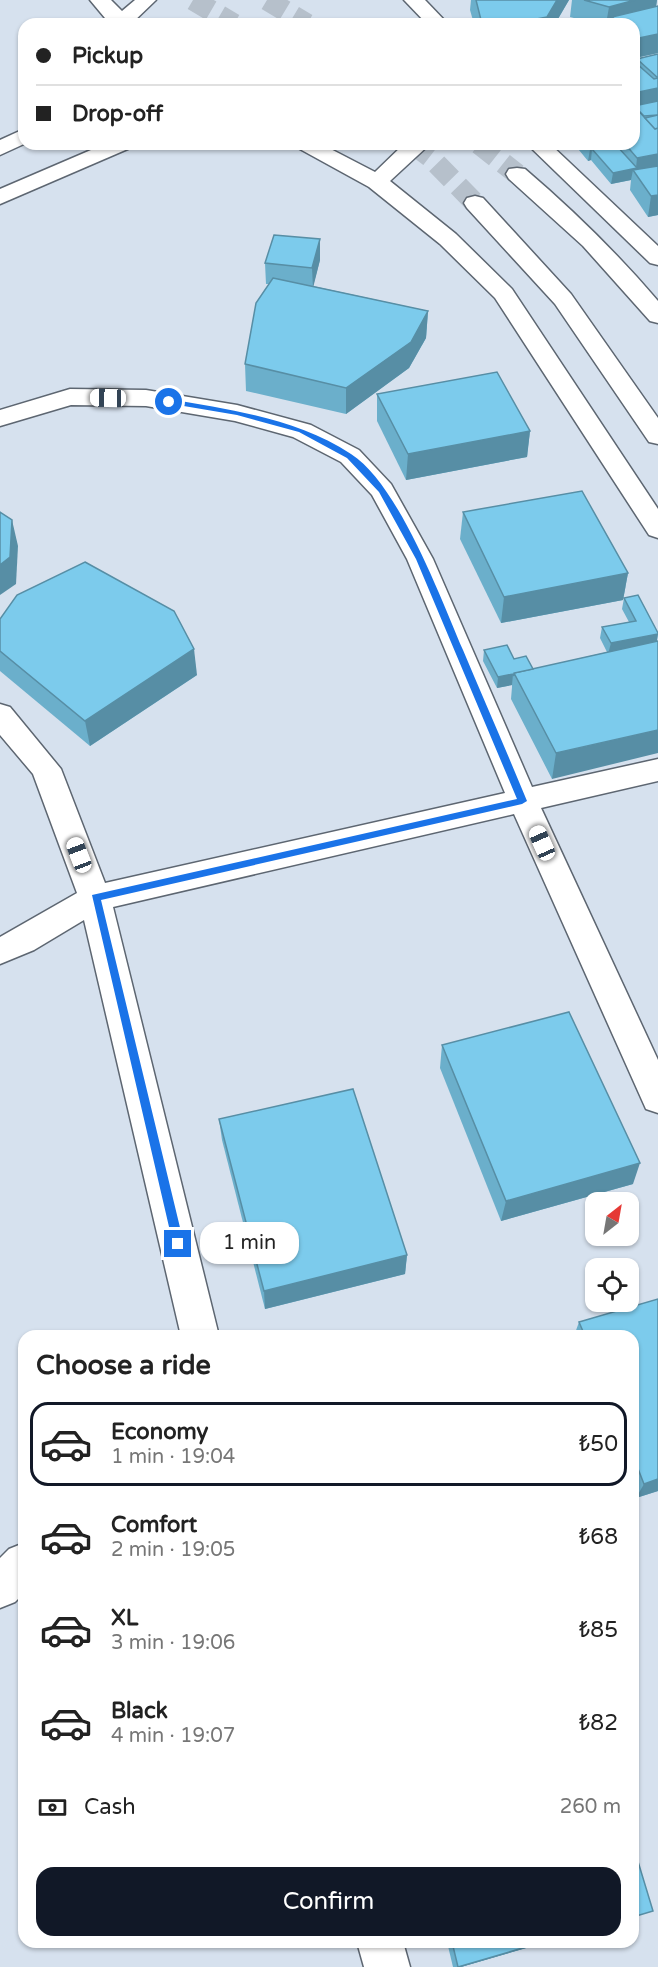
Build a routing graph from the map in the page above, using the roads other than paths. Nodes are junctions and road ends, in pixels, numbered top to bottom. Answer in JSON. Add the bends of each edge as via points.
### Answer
{"nodes":[{"id":1,"x":100,"y":0,"type":"edge"},
{"id":2,"x":146,"y":0,"type":"edge"},
{"id":3,"x":414,"y":0,"type":"edge"},
{"id":4,"x":116,"y":18,"type":"edge"},
{"id":5,"x":125,"y":18,"type":"edge"},
{"id":6,"x":432,"y":18,"type":"edge"},
{"id":7,"x":18,"y":138,"type":"edge"},
{"id":8,"x":0,"y":149,"type":"edge"},
{"id":9,"x":109,"y":150,"type":"edge"},
{"id":10,"x":316,"y":150,"type":"edge"},
{"id":11,"x":409,"y":150,"type":"edge"},
{"id":12,"x":544,"y":150,"type":"tunnel mouth"},
{"id":13,"x":517,"y":174,"type":"tunnel mouth"},
{"id":14,"x":376,"y":182,"type":"junction"},
{"id":15,"x":0,"y":197,"type":"edge"},
{"id":16,"x":475,"y":203,"type":"tunnel mouth"},
{"id":17,"x":658,"y":258,"type":"edge"},
{"id":18,"x":658,"y":316,"type":"edge"},
{"id":19,"x":0,"y":418,"type":"edge"},
{"id":20,"x":658,"y":436,"type":"edge"},
{"id":21,"x":658,"y":529,"type":"edge"},
{"id":22,"x":0,"y":715,"type":"edge"},
{"id":23,"x":658,"y":770,"type":"edge"},
{"id":24,"x":522,"y":801,"type":"junction"},
{"id":25,"x":95,"y":898,"type":"junction"},
{"id":26,"x":0,"y":951,"type":"edge"},
{"id":27,"x":658,"y":1098,"type":"edge"},
{"id":28,"x":199,"y":1330,"type":"edge"},
{"id":29,"x":18,"y":1570,"type":"edge"},
{"id":30,"x":0,"y":1587,"type":"edge"},
{"id":31,"x":382,"y":1948,"type":"edge"},
{"id":32,"x":387,"y":1967,"type":"edge"}],
"edges":[{"from":1,"to":4,"type":"street"},
{"from":2,"to":5,"type":"street"},
{"from":3,"to":6,"type":"street"},
{"from":7,"to":8,"type":"street"},
{"from":9,"to":15,"type":"street"},
{"from":10,"to":14,"type":"street"},
{"from":11,"to":14,"type":"street"},
{"from":12,"to":17,"type":"street"},
{"from":13,"to":18,"type":"street","via":[[612,260]]},
{"from":14,"to":21,"type":"street","via":[[448,239],[504,294]]},
{"from":16,"to":20,"type":"street","via":[[563,299]]},
{"from":19,"to":24,"type":"street","via":[[70,397],[146,398],[237,413],[302,431],[350,456],[382,490],[420,559]]},
{"from":22,"to":25,"type":"street","via":[[46,769]]},
{"from":23,"to":24,"type":"street"},
{"from":24,"to":25,"type":"street"},
{"from":24,"to":27,"type":"street"},
{"from":25,"to":26,"type":"street"},
{"from":25,"to":28,"type":"street"},
{"from":29,"to":30,"type":"street"},
{"from":31,"to":32,"type":"street"}]}
